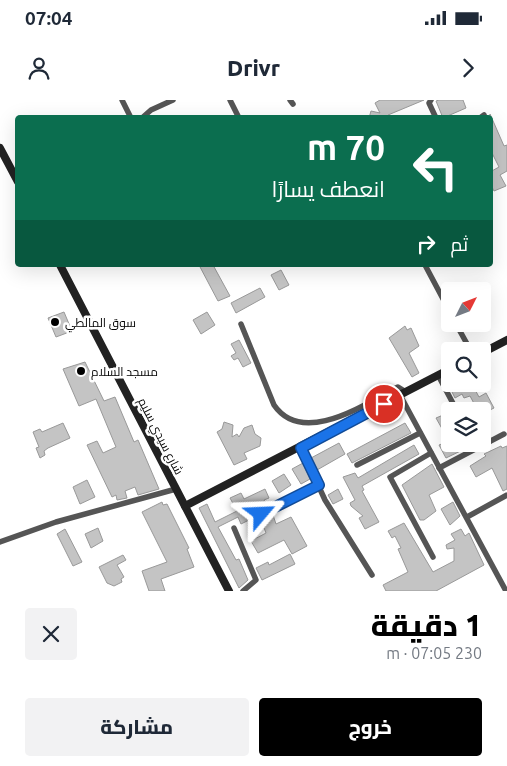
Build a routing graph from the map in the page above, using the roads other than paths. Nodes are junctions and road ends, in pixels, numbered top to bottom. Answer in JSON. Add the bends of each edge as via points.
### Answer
{"nodes":[{"id":1,"x":122,"y":100,"type":"edge"},
{"id":2,"x":173,"y":100,"type":"edge"},
{"id":3,"x":230,"y":100,"type":"edge"},
{"id":4,"x":431,"y":100,"type":"edge"},
{"id":5,"x":130,"y":115,"type":"edge"},
{"id":6,"x":145,"y":115,"type":"edge"},
{"id":7,"x":238,"y":115,"type":"edge"},
{"id":8,"x":435,"y":115,"type":"edge"},
{"id":9,"x":1,"y":153,"type":"edge"},
{"id":10,"x":15,"y":177,"type":"edge"},
{"id":11,"x":61,"y":267,"type":"edge"},
{"id":12,"x":426,"y":267,"type":"edge"},
{"id":13,"x":441,"y":295,"type":"edge"},
{"id":14,"x":241,"y":324,"type":"dead end"},
{"id":15,"x":507,"y":340,"type":"edge"},
{"id":16,"x":491,"y":348,"type":"edge"},
{"id":17,"x":441,"y":374,"type":"edge"},
{"id":18,"x":438,"y":375,"type":"junction"},
{"id":19,"x":403,"y":394,"type":"junction"},
{"id":20,"x":452,"y":402,"type":"edge"},
{"id":21,"x":420,"y":432,"type":"junction"},
{"id":22,"x":504,"y":434,"type":"dead end"},
{"id":23,"x":491,"y":441,"type":"edge"},
{"id":24,"x":301,"y":448,"type":"junction"},
{"id":25,"x":470,"y":452,"type":"edge"},
{"id":26,"x":431,"y":453,"type":"junction"},
{"id":27,"x":358,"y":466,"type":"dead end"},
{"id":28,"x":439,"y":468,"type":"junction"},
{"id":29,"x":319,"y":485,"type":"junction"},
{"id":30,"x":176,"y":489,"type":"junction"},
{"id":31,"x":507,"y":495,"type":"edge"},
{"id":32,"x":185,"y":506,"type":"junction"},
{"id":33,"x":261,"y":514,"type":"dead end"},
{"id":34,"x":467,"y":518,"type":"junction"},
{"id":35,"x":234,"y":528,"type":"dead end"},
{"id":36,"x":0,"y":542,"type":"edge"},
{"id":37,"x":433,"y":557,"type":"dead end"},
{"id":38,"x":372,"y":575,"type":"dead end"},
{"id":39,"x":229,"y":591,"type":"edge"},
{"id":40,"x":243,"y":591,"type":"edge"},
{"id":41,"x":506,"y":591,"type":"edge"}],
"edges":[{"from":1,"to":5,"type":"street"},
{"from":2,"to":6,"type":"street"},
{"from":3,"to":7,"type":"street"},
{"from":4,"to":8,"type":"street","via":[[429,103]]},
{"from":9,"to":10,"type":"main road"},
{"from":11,"to":30,"type":"main road","name":"شارع سيدي سليم"},
{"from":12,"to":13,"type":"street"},
{"from":14,"to":19,"type":"street","via":[[274,404],[280,413],[294,421],[307,423],[350,413],[398,388]]},
{"from":15,"to":16,"type":"main road"},
{"from":17,"to":18,"type":"main road"},
{"from":18,"to":19,"type":"main road"},
{"from":18,"to":20,"type":"street"},
{"from":19,"to":21,"type":"street"},
{"from":19,"to":24,"type":"main road"},
{"from":21,"to":26,"type":"street"},
{"from":21,"to":27,"type":"street"},
{"from":22,"to":23,"type":"street"},
{"from":24,"to":29,"type":"street"},
{"from":24,"to":32,"type":"main road"},
{"from":25,"to":28,"type":"street"},
{"from":26,"to":28,"type":"street"},
{"from":26,"to":37,"type":"street","via":[[390,477]]},
{"from":28,"to":34,"type":"street"},
{"from":29,"to":33,"type":"street"},
{"from":29,"to":38,"type":"street","via":[[324,500]]},
{"from":30,"to":32,"type":"main road","name":"شارع سيدي سليم"},
{"from":30,"to":36,"type":"street","via":[[56,522]]},
{"from":31,"to":34,"type":"street"},
{"from":32,"to":39,"type":"main road","name":"شارع سيدي سليم"},
{"from":34,"to":41,"type":"street"},
{"from":35,"to":40,"type":"street","via":[[256,580]]}]}
